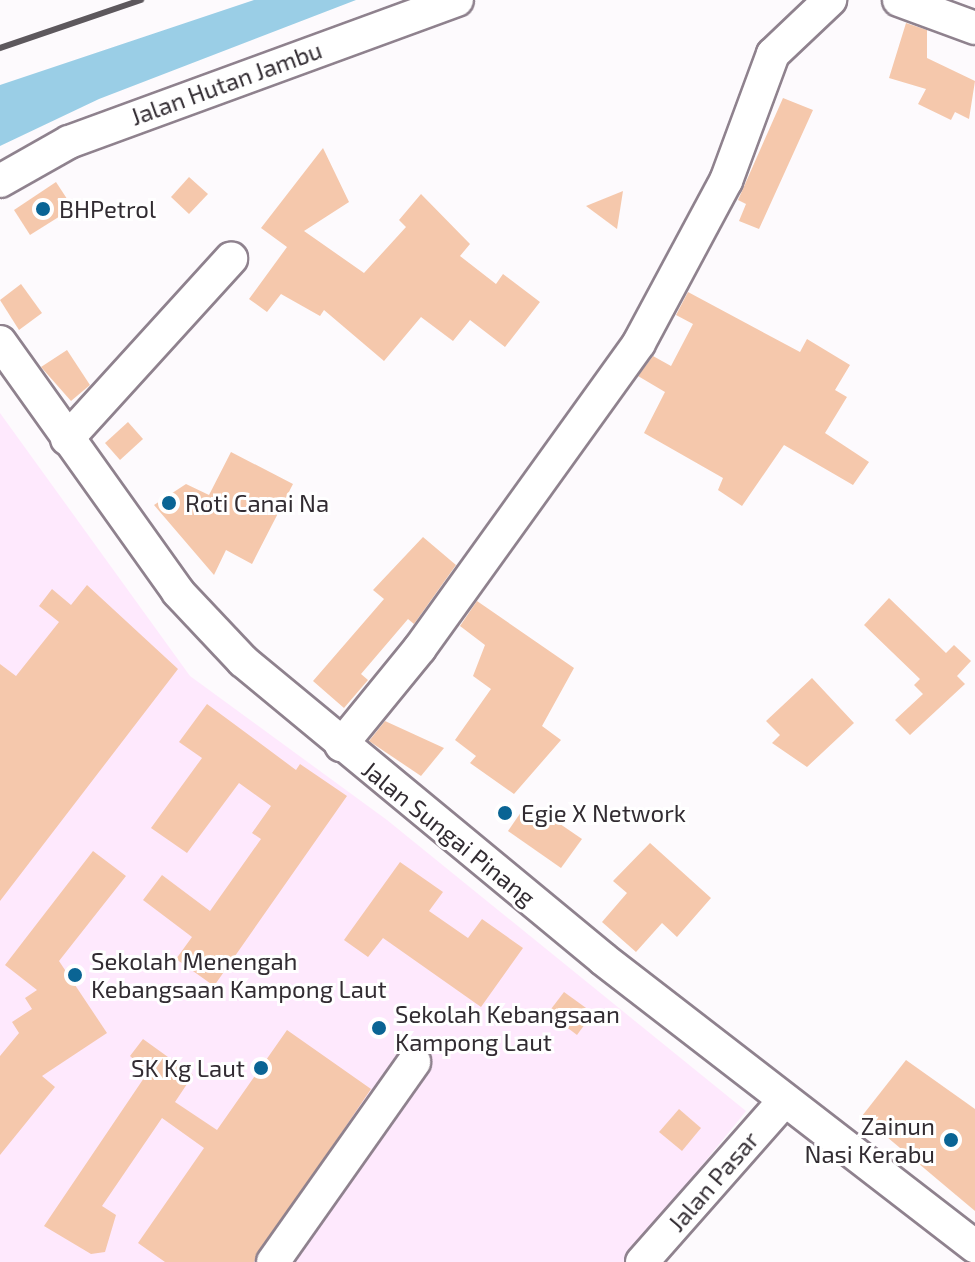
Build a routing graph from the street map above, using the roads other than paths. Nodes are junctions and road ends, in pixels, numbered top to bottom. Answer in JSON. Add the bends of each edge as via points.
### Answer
{"nodes":[{"id":1,"x":457,"y":0,"type":"edge"},
{"id":2,"x":830,"y":0,"type":"edge"},
{"id":3,"x":899,"y":0,"type":"edge"},
{"id":4,"x":975,"y":28,"type":"edge"},
{"id":5,"x":0,"y":181,"type":"edge"},
{"id":6,"x":231,"y":259,"type":"dead end"},
{"id":7,"x":0,"y":342,"type":"edge"},
{"id":8,"x":67,"y":439,"type":"junction"},
{"id":9,"x":341,"y":745,"type":"junction"},
{"id":10,"x":414,"y":1062,"type":"dead end"},
{"id":11,"x":784,"y":1101,"type":"junction"},
{"id":12,"x":975,"y":1247,"type":"edge"},
{"id":13,"x":273,"y":1262,"type":"edge"},
{"id":14,"x":642,"y":1262,"type":"edge"}],
"edges":[{"from":1,"to":5,"type":"street","name":"Jalan Hutan Jambu","via":[[69,142]]},
{"from":2,"to":9,"type":"street","via":[[773,54],[726,181],[639,343],[420,648]]},
{"from":3,"to":4,"type":"street"},
{"from":6,"to":8,"type":"street"},
{"from":7,"to":8,"type":"street","name":"Jalan Sungai Pinang"},
{"from":8,"to":9,"type":"street","name":"Jalan Sungai Pinang","via":[[178,592],[243,661]]},
{"from":9,"to":11,"type":"street","name":"Jalan Sungai Pinang"},
{"from":10,"to":13,"type":"street"},
{"from":11,"to":12,"type":"street","name":"Jalan Sungai Pinang"},
{"from":11,"to":14,"type":"street","name":"Jalan Pasar"}]}
